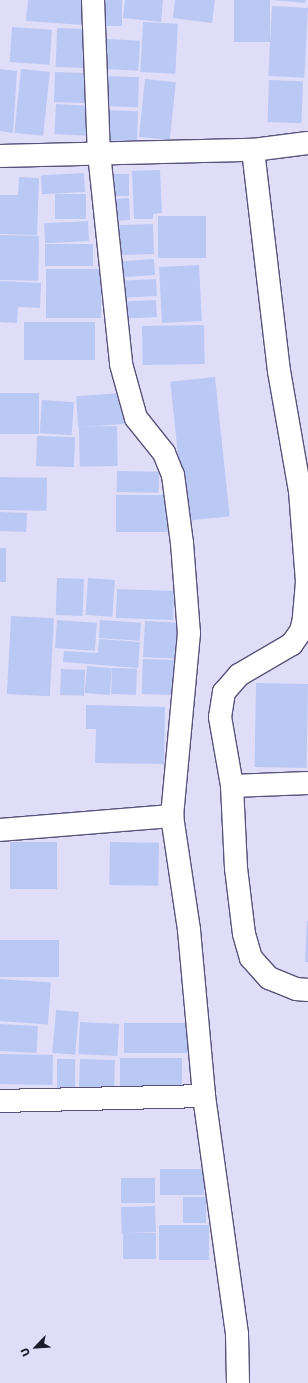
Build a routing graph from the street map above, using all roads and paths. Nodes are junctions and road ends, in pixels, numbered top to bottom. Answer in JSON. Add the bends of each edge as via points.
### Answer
{"nodes":[{"id":1,"x":93,"y":0,"type":"edge"},
{"id":2,"x":308,"y":143,"type":"edge"},
{"id":3,"x":253,"y":150,"type":"junction"},
{"id":4,"x":100,"y":152,"type":"junction"},
{"id":5,"x":0,"y":156,"type":"edge"},
{"id":6,"x":308,"y":784,"type":"edge"},
{"id":7,"x":232,"y":786,"type":"junction"},
{"id":8,"x":172,"y":816,"type":"junction"},
{"id":9,"x":0,"y":830,"type":"edge"},
{"id":10,"x":308,"y":990,"type":"edge"},
{"id":11,"x":204,"y":1096,"type":"junction"},
{"id":12,"x":0,"y":1101,"type":"edge"},
{"id":13,"x":238,"y":1383,"type":"edge"}],
"edges":[{"from":1,"to":4,"type":"street"},
{"from":2,"to":3,"type":"street"},
{"from":3,"to":4,"type":"street"},
{"from":3,"to":7,"type":"street","via":[[279,371],[300,491],[307,582],[304,619],[292,644],[239,675],[224,692],[221,724]]},
{"from":4,"to":5,"type":"street"},
{"from":4,"to":8,"type":"street","via":[[121,364],[136,418],[164,453],[173,475],[182,543],[189,633]]},
{"from":6,"to":7,"type":"street"},
{"from":7,"to":10,"type":"street","via":[[236,868],[244,934],[250,958],[269,978],[296,989]]},
{"from":8,"to":9,"type":"street"},
{"from":8,"to":11,"type":"street","via":[[190,930]]},
{"from":11,"to":12,"type":"street"},
{"from":11,"to":13,"type":"street","via":[[236,1334]]}]}
